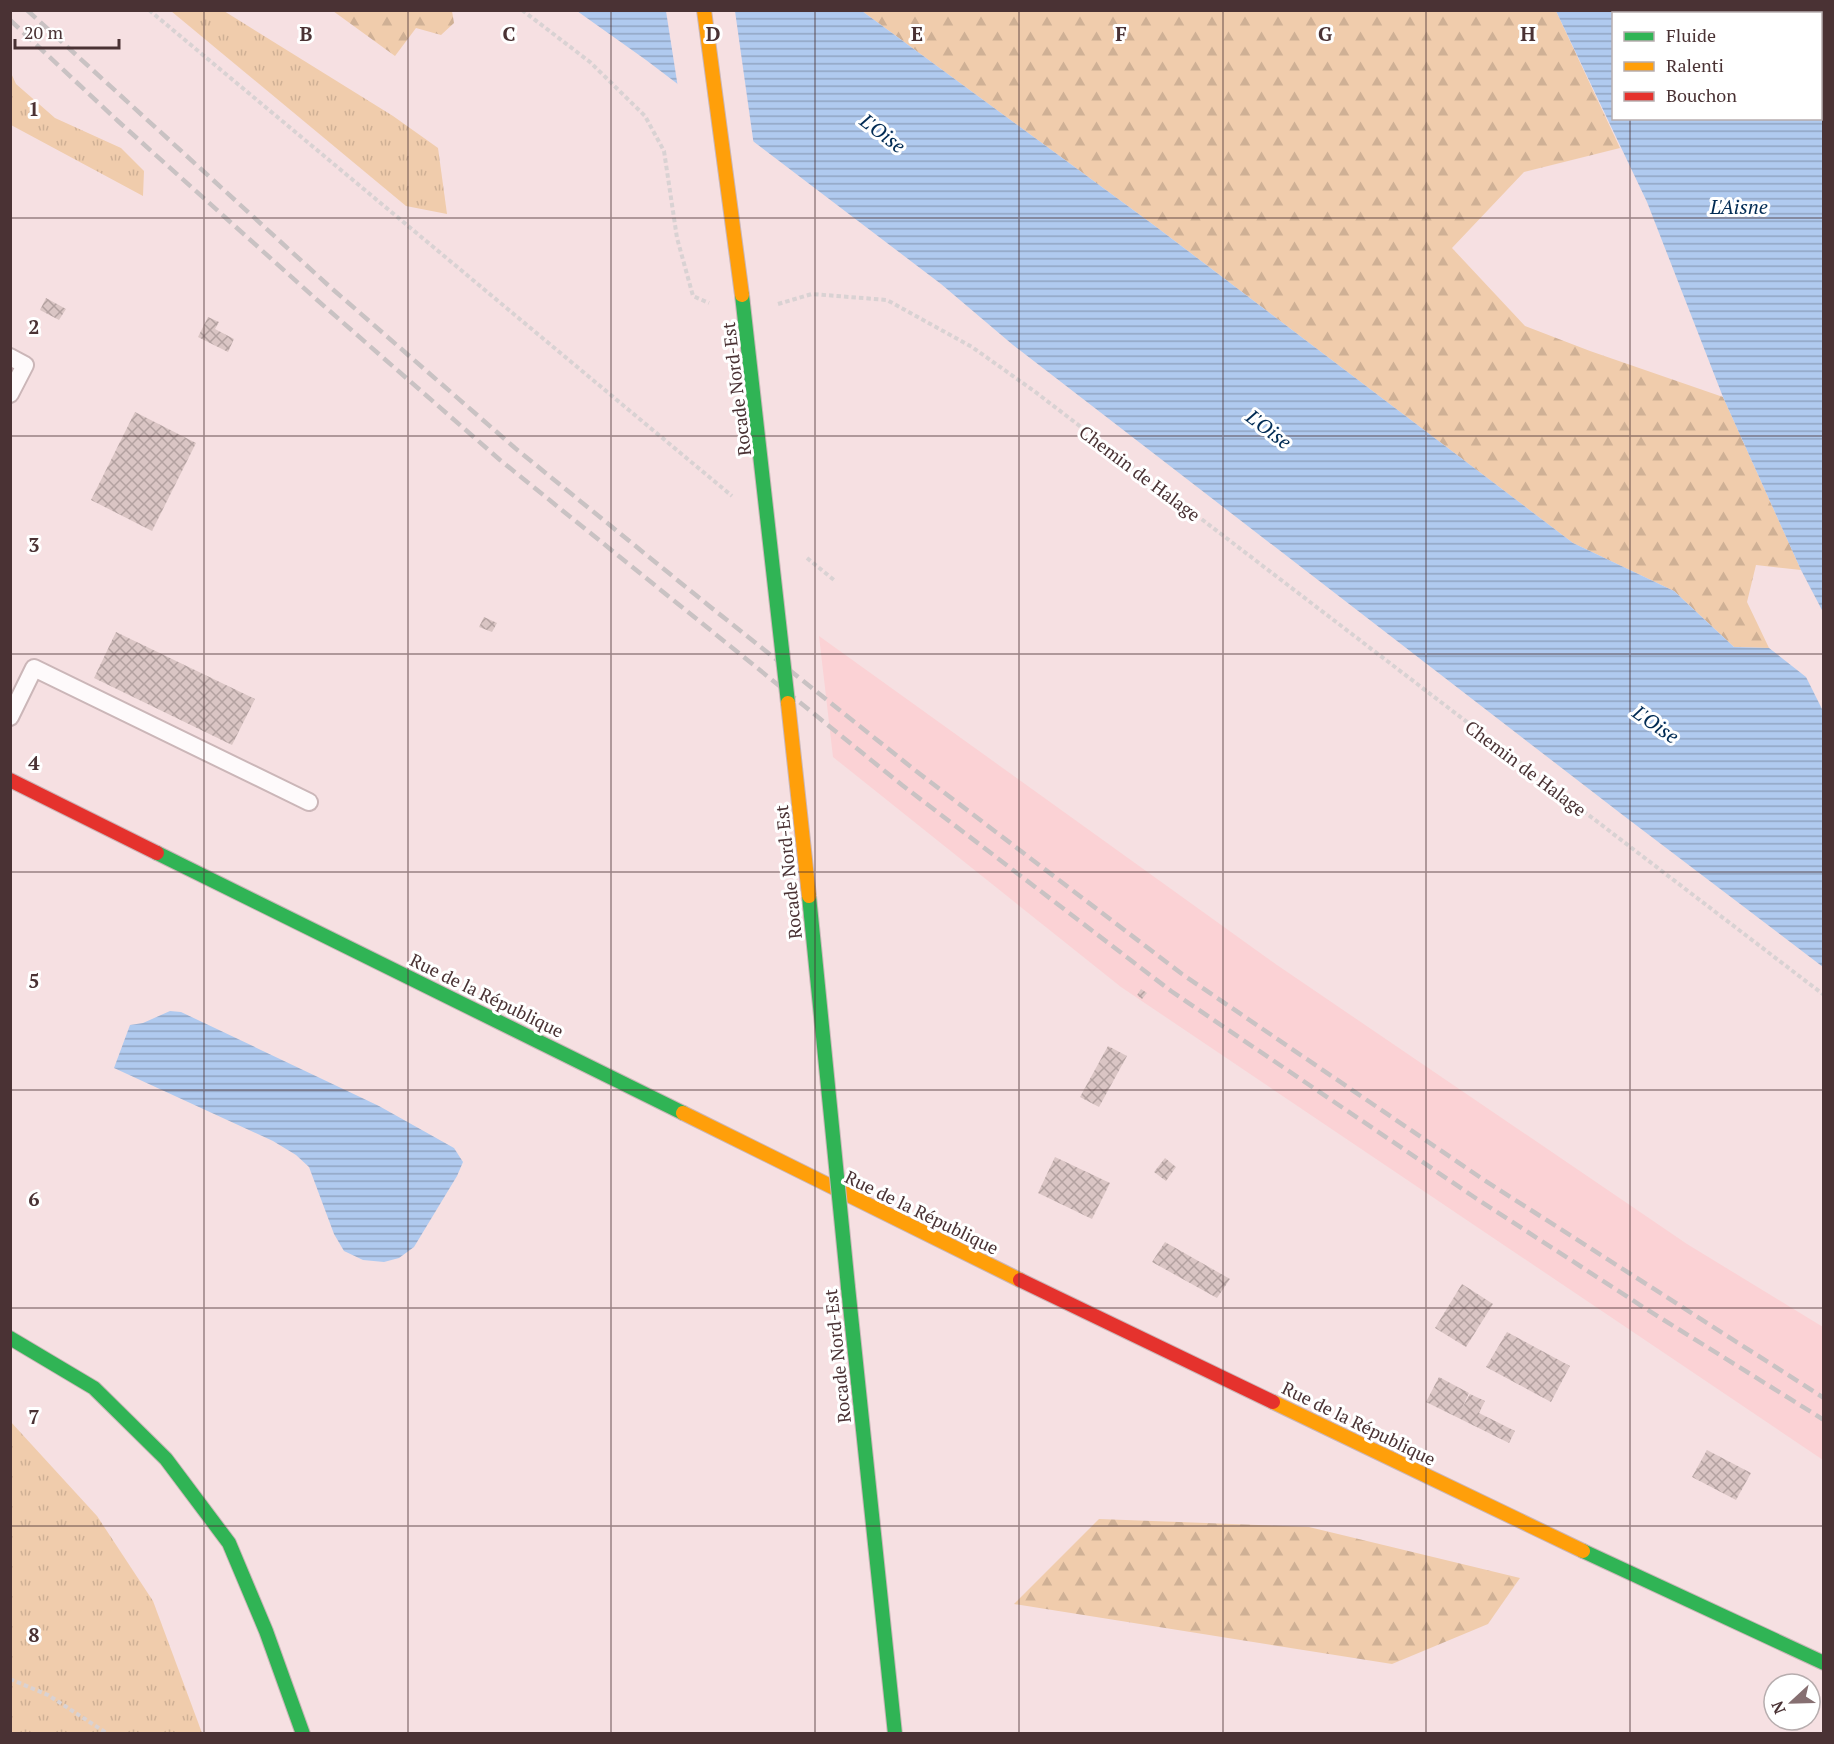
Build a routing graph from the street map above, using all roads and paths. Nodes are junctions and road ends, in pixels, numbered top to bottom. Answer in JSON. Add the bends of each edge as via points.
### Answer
{"nodes":[{"id":1,"x":149,"y":10,"type":"edge"},
{"id":2,"x":522,"y":10,"type":"edge"},
{"id":3,"x":704,"y":10,"type":"edge"},
{"id":4,"x":714,"y":306,"type":"dead end"},
{"id":5,"x":768,"y":307,"type":"dead end"},
{"id":6,"x":10,"y":357,"type":"edge"},
{"id":7,"x":10,"y":394,"type":"edge"},
{"id":8,"x":733,"y":497,"type":"dead end"},
{"id":9,"x":806,"y":558,"type":"dead end"},
{"id":10,"x":834,"y":580,"type":"dead end"},
{"id":11,"x":10,"y":717,"type":"edge"},
{"id":12,"x":10,"y":780,"type":"edge"},
{"id":13,"x":309,"y":802,"type":"dead end"},
{"id":14,"x":1824,"y":995,"type":"edge"},
{"id":15,"x":10,"y":1338,"type":"edge"},
{"id":16,"x":1824,"y":1663,"type":"edge"},
{"id":17,"x":10,"y":1679,"type":"edge"},
{"id":18,"x":895,"y":1733,"type":"edge"},
{"id":19,"x":108,"y":1734,"type":"edge"},
{"id":20,"x":303,"y":1734,"type":"edge"}],
"edges":[{"from":1,"to":8,"type":"path"},
{"from":2,"to":4,"type":"path","via":[[590,62],[645,116],[664,151],[677,238],[693,296]]},
{"from":3,"to":18,"type":"main road","name":"Rocade Nord-Est","bridge":true,"via":[[752,363]]},
{"from":5,"to":14,"type":"path","name":"Chemin de Halage","via":[[812,294],[887,300],[972,347]]},
{"from":6,"to":7,"type":"lane","via":[[25,365]]},
{"from":9,"to":10,"type":"path"},
{"from":11,"to":13,"type":"lane","via":[[34,668]]},
{"from":12,"to":16,"type":"main road","name":"Rue de la République","via":[[924,1233],[1546,1534]]},
{"from":15,"to":20,"type":"main road","via":[[94,1388],[166,1459],[229,1543]]},
{"from":17,"to":19,"type":"path","via":[[48,1695]]}]}
